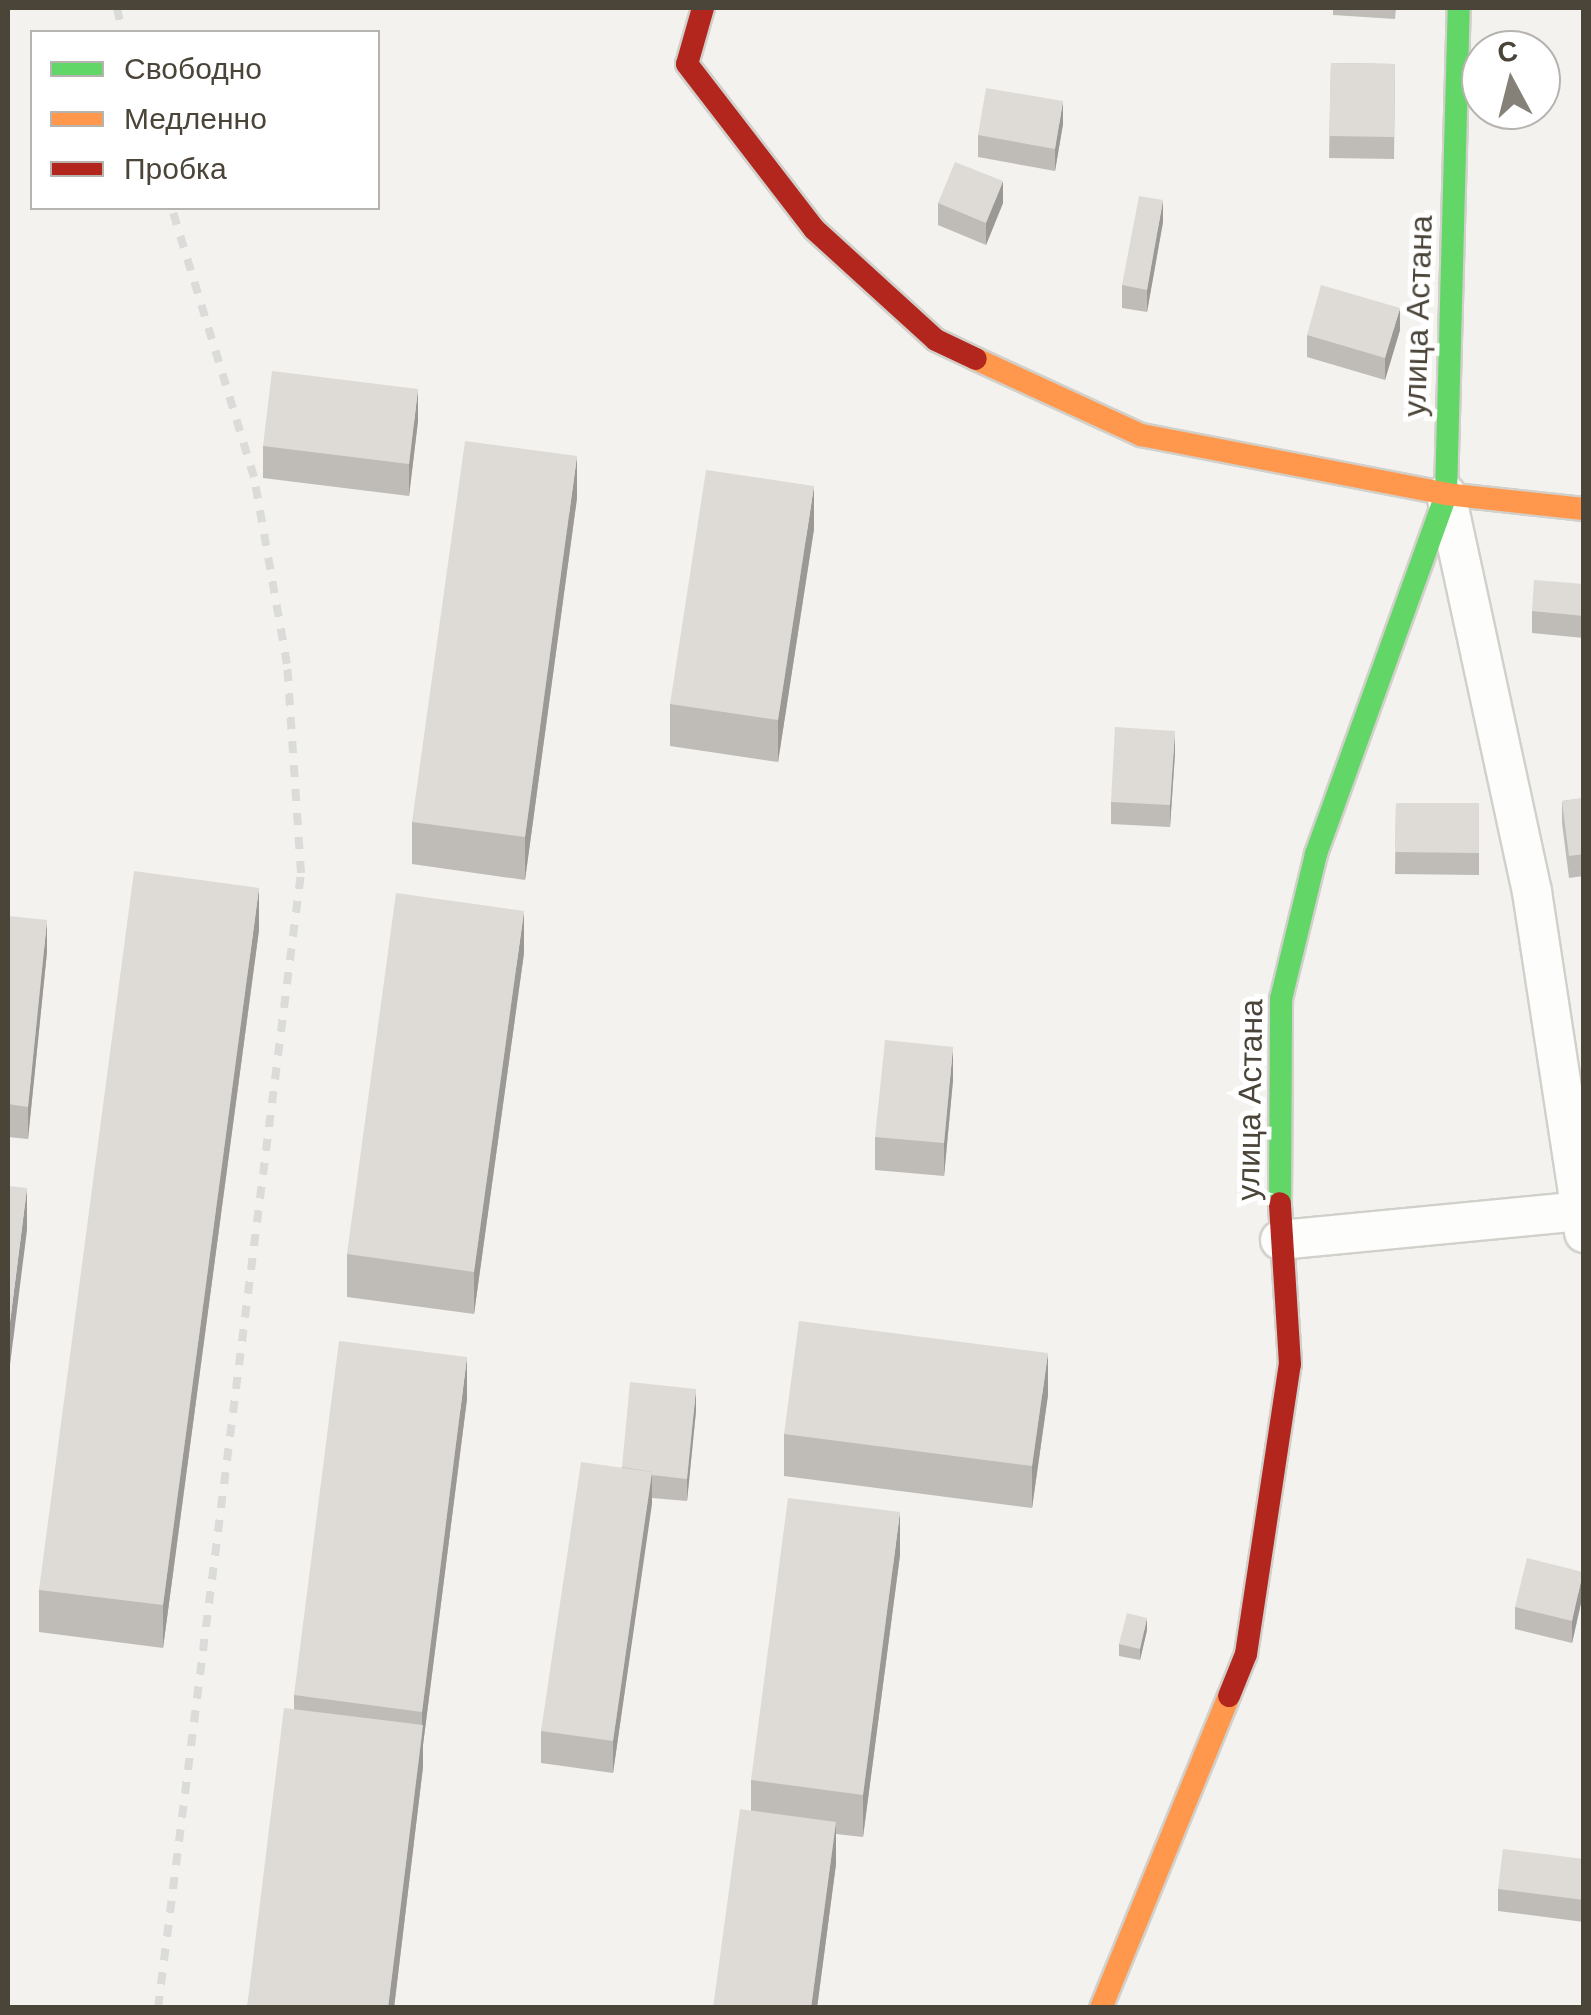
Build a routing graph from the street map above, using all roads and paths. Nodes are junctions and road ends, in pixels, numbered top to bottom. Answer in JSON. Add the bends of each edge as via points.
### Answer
{"nodes":[{"id":1,"x":704,"y":8,"type":"edge"},
{"id":2,"x":1459,"y":8,"type":"edge"},
{"id":3,"x":1446,"y":494,"type":"junction"},
{"id":4,"x":1584,"y":509,"type":"edge"},
{"id":5,"x":1582,"y":1222,"type":"edge"},
{"id":6,"x":1280,"y":1240,"type":"junction"},
{"id":7,"x":1110,"y":2006,"type":"edge"}],
"edges":[{"from":1,"to":3,"type":"street","via":[[687,64],[814,229],[936,340],[1141,435]]},
{"from":2,"to":3,"type":"street","name":"улица Астана"},
{"from":3,"to":4,"type":"street"},
{"from":3,"to":5,"type":"street","via":[[1532,892]]},
{"from":3,"to":6,"type":"street","name":"улица Астана","via":[[1299,914],[1282,1000]]},
{"from":5,"to":6,"type":"street"},
{"from":6,"to":7,"type":"street","name":"улица Астана","via":[[1290,1364],[1246,1654]]}]}
